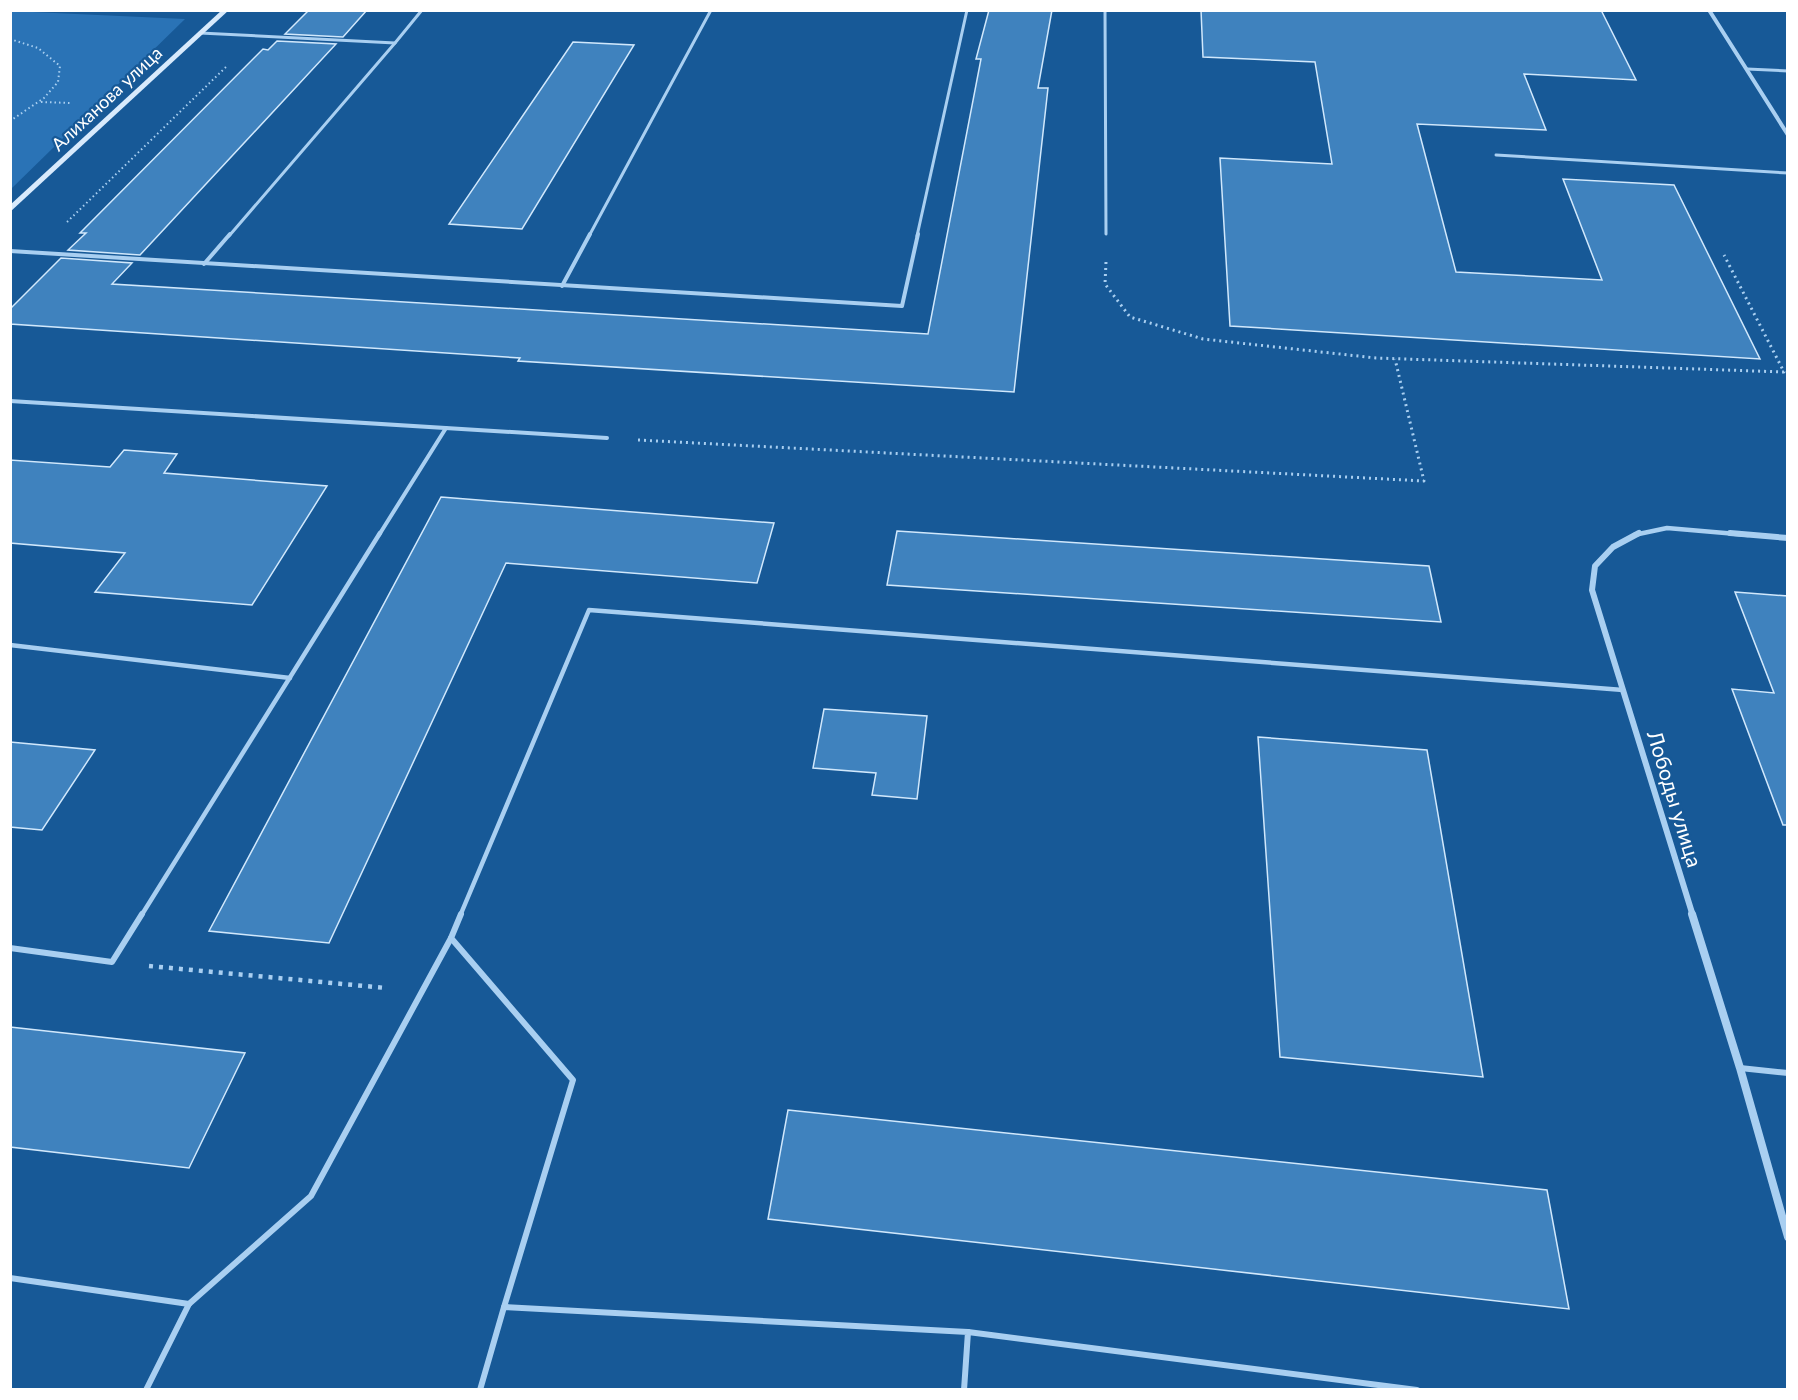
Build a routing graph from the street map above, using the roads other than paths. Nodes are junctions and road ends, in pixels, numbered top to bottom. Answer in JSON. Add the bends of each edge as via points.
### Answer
{"nodes":[{"id":1,"x":226,"y":10,"type":"edge"},
{"id":2,"x":423,"y":10,"type":"edge"},
{"id":3,"x":711,"y":10,"type":"edge"},
{"id":4,"x":967,"y":10,"type":"edge"},
{"id":5,"x":1105,"y":10,"type":"edge"},
{"id":6,"x":1709,"y":10,"type":"edge"},
{"id":7,"x":200,"y":33,"type":"junction"},
{"id":8,"x":395,"y":43,"type":"junction"},
{"id":9,"x":1747,"y":69,"type":"junction"},
{"id":10,"x":1788,"y":71,"type":"edge"},
{"id":11,"x":1788,"y":135,"type":"edge"},
{"id":12,"x":1496,"y":155,"type":"dead end"},
{"id":13,"x":1788,"y":173,"type":"edge"},
{"id":14,"x":10,"y":210,"type":"edge"},
{"id":15,"x":1106,"y":234,"type":"dead end"},
{"id":16,"x":10,"y":251,"type":"edge"},
{"id":17,"x":204,"y":264,"type":"junction"},
{"id":18,"x":562,"y":286,"type":"junction"},
{"id":19,"x":10,"y":401,"type":"edge"},
{"id":20,"x":446,"y":428,"type":"junction"},
{"id":21,"x":607,"y":438,"type":"road end"},
{"id":22,"x":1788,"y":538,"type":"edge"},
{"id":23,"x":10,"y":645,"type":"edge"},
{"id":24,"x":290,"y":678,"type":"junction"},
{"id":25,"x":1623,"y":690,"type":"junction"},
{"id":26,"x":451,"y":938,"type":"junction"},
{"id":27,"x":10,"y":948,"type":"edge"},
{"id":28,"x":1740,"y":1068,"type":"junction"},
{"id":29,"x":1788,"y":1073,"type":"edge"},
{"id":30,"x":1788,"y":1237,"type":"edge"},
{"id":31,"x":10,"y":1278,"type":"edge"},
{"id":32,"x":189,"y":1304,"type":"junction"},
{"id":33,"x":504,"y":1307,"type":"junction"},
{"id":34,"x":968,"y":1332,"type":"junction"},
{"id":35,"x":146,"y":1389,"type":"edge"},
{"id":36,"x":480,"y":1389,"type":"edge"},
{"id":37,"x":964,"y":1389,"type":"edge"},
{"id":38,"x":1417,"y":1389,"type":"edge"}],
"edges":[{"from":1,"to":7,"type":"street","name":"Алиханова улица"},
{"from":2,"to":8,"type":"lane"},
{"from":3,"to":18,"type":"lane"},
{"from":4,"to":18,"type":"lane","via":[[902,306]]},
{"from":5,"to":15,"type":"lane"},
{"from":6,"to":9,"type":"street"},
{"from":7,"to":8,"type":"lane"},
{"from":7,"to":14,"type":"street","name":"Алиханова улица"},
{"from":8,"to":17,"type":"lane"},
{"from":9,"to":10,"type":"lane"},
{"from":9,"to":11,"type":"street"},
{"from":12,"to":13,"type":"lane"},
{"from":16,"to":17,"type":"lane"},
{"from":17,"to":18,"type":"lane"},
{"from":19,"to":20,"type":"lane"},
{"from":20,"to":21,"type":"lane"},
{"from":20,"to":24,"type":"lane"},
{"from":22,"to":25,"type":"street","name":"Лободы улица","via":[[1667,528],[1635,534],[1613,547],[1595,566],[1592,590]]},
{"from":23,"to":24,"type":"lane"},
{"from":24,"to":27,"type":"lane","via":[[112,962]]},
{"from":25,"to":26,"type":"lane","via":[[589,610]]},
{"from":25,"to":28,"type":"street","name":"Лободы улица"},
{"from":26,"to":32,"type":"lane","via":[[310,1196]]},
{"from":26,"to":33,"type":"lane","via":[[573,1080]]},
{"from":28,"to":29,"type":"lane"},
{"from":28,"to":30,"type":"street","name":"Лободы улица"},
{"from":31,"to":32,"type":"lane"},
{"from":32,"to":35,"type":"lane"},
{"from":33,"to":34,"type":"lane"},
{"from":33,"to":36,"type":"lane"},
{"from":34,"to":37,"type":"lane"},
{"from":34,"to":38,"type":"lane"}]}
